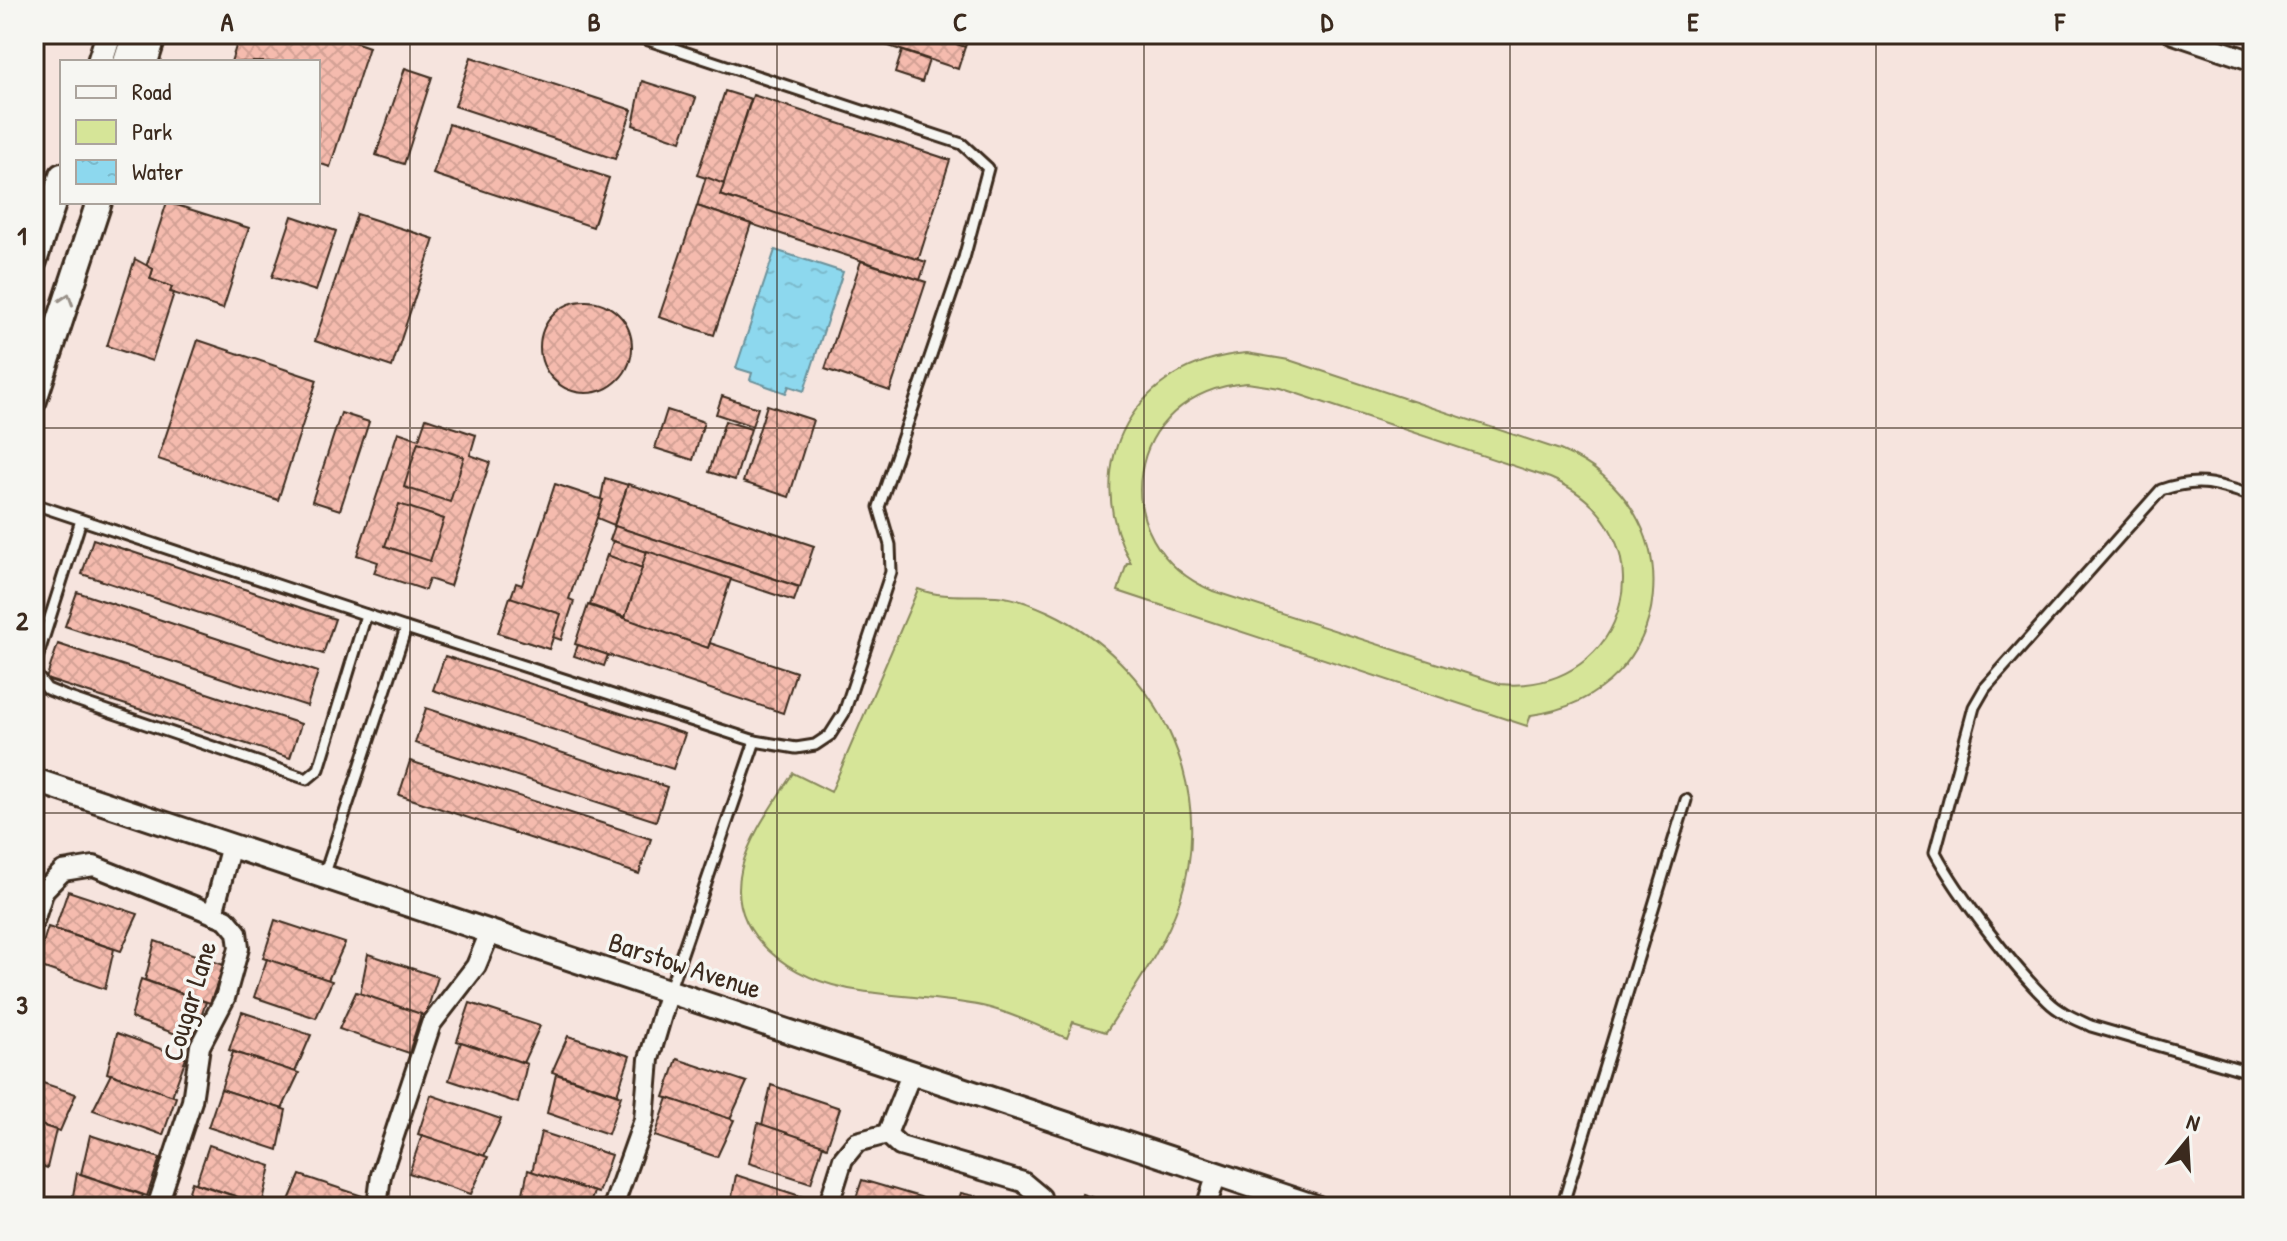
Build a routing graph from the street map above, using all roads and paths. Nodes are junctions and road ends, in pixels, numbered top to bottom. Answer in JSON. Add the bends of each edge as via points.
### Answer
{"nodes":[{"id":1,"x":109,"y":34,"type":"edge"},
{"id":2,"x":135,"y":34,"type":"edge"},
{"id":3,"x":154,"y":34,"type":"edge"},
{"id":4,"x":630,"y":34,"type":"edge"},
{"id":5,"x":2173,"y":34,"type":"edge"},
{"id":6,"x":101,"y":60,"type":"edge"},
{"id":7,"x":127,"y":60,"type":"edge"},
{"id":8,"x":146,"y":60,"type":"edge"},
{"id":9,"x":2253,"y":61,"type":"edge"},
{"id":10,"x":60,"y":182,"type":"edge"},
{"id":11,"x":91,"y":204,"type":"edge"},
{"id":12,"x":98,"y":204,"type":"edge"},
{"id":13,"x":82,"y":254,"type":"junction"},
{"id":14,"x":34,"y":261,"type":"edge"},
{"id":15,"x":34,"y":400,"type":"edge"},
{"id":16,"x":2253,"y":496,"type":"edge"},
{"id":17,"x":34,"y":504,"type":"edge"},
{"id":18,"x":81,"y":520,"type":"junction"},
{"id":19,"x":366,"y":615,"type":"junction"},
{"id":20,"x":406,"y":628,"type":"junction"},
{"id":21,"x":34,"y":670,"type":"edge"},
{"id":22,"x":755,"y":741,"type":"junction"},
{"id":23,"x":34,"y":780,"type":"edge"},
{"id":24,"x":1686,"y":800,"type":"dead end"},
{"id":25,"x":231,"y":845,"type":"junction"},
{"id":26,"x":324,"y":876,"type":"junction"},
{"id":27,"x":213,"y":914,"type":"junction"},
{"id":28,"x":34,"y":921,"type":"edge"},
{"id":29,"x":490,"y":932,"type":"junction"},
{"id":30,"x":669,"y":991,"type":"junction"},
{"id":31,"x":912,"y":1072,"type":"junction"},
{"id":32,"x":2253,"y":1073,"type":"edge"},
{"id":33,"x":887,"y":1134,"type":"junction"},
{"id":34,"x":1217,"y":1174,"type":"junction"},
{"id":35,"x":157,"y":1207,"type":"edge"},
{"id":36,"x":377,"y":1207,"type":"edge"},
{"id":37,"x":613,"y":1207,"type":"edge"},
{"id":38,"x":828,"y":1207,"type":"edge"},
{"id":39,"x":1042,"y":1207,"type":"edge"},
{"id":40,"x":1206,"y":1207,"type":"edge"},
{"id":41,"x":1316,"y":1207,"type":"edge"},
{"id":42,"x":1562,"y":1207,"type":"edge"}],
"edges":[{"from":1,"to":6,"type":"main road"},
{"from":2,"to":7,"type":"main road"},
{"from":3,"to":8,"type":"main road"},
{"from":4,"to":22,"type":"lane","via":[[962,144],[988,168],[964,258],[879,507],[891,572],[844,713],[830,735],[815,745],[796,748]]},
{"from":5,"to":9,"type":"street"},
{"from":10,"to":14,"type":"main road"},
{"from":11,"to":13,"type":"main road"},
{"from":12,"to":13,"type":"main road"},
{"from":15,"to":13,"type":"main road","one_way":true},
{"from":16,"to":32,"type":"lane","via":[[2207,481],[2161,490],[1985,688],[1974,707],[1935,852],[2026,975],[2066,1015]]},
{"from":17,"to":18,"type":"lane"},
{"from":18,"to":19,"type":"lane"},
{"from":18,"to":21,"type":"lane"},
{"from":19,"to":20,"type":"lane"},
{"from":19,"to":21,"type":"lane","via":[[319,769],[307,779],[64,696],[47,689]]},
{"from":20,"to":22,"type":"lane"},
{"from":20,"to":26,"type":"lane"},
{"from":22,"to":30,"type":"lane"},
{"from":23,"to":25,"type":"street","name":"Barstow Avenue"},
{"from":24,"to":42,"type":"lane"},
{"from":25,"to":26,"type":"street","name":"Barstow Avenue"},
{"from":25,"to":27,"type":"street","name":"Cougar Lane"},
{"from":26,"to":29,"type":"street","name":"Barstow Avenue"},
{"from":27,"to":28,"type":"street","name":"Cougar Lane","via":[[94,866],[63,871],[44,890]]},
{"from":27,"to":35,"type":"street","name":"Cougar Lane","via":[[237,932],[239,948],[225,998],[200,1046],[192,1101]]},
{"from":29,"to":30,"type":"street","name":"Barstow Avenue"},
{"from":29,"to":36,"type":"street","via":[[476,966],[431,1024],[381,1175]]},
{"from":30,"to":31,"type":"street","name":"Barstow Avenue"},
{"from":30,"to":37,"type":"street","via":[[649,1059],[644,1120]]},
{"from":31,"to":33,"type":"street"},
{"from":31,"to":34,"type":"street","name":"Barstow Avenue"},
{"from":33,"to":38,"type":"street","via":[[857,1142],[843,1159]]},
{"from":33,"to":39,"type":"street","via":[[900,1146],[1023,1182],[1041,1197]]},
{"from":34,"to":40,"type":"street"},
{"from":34,"to":41,"type":"street","name":"Barstow Avenue"}]}
